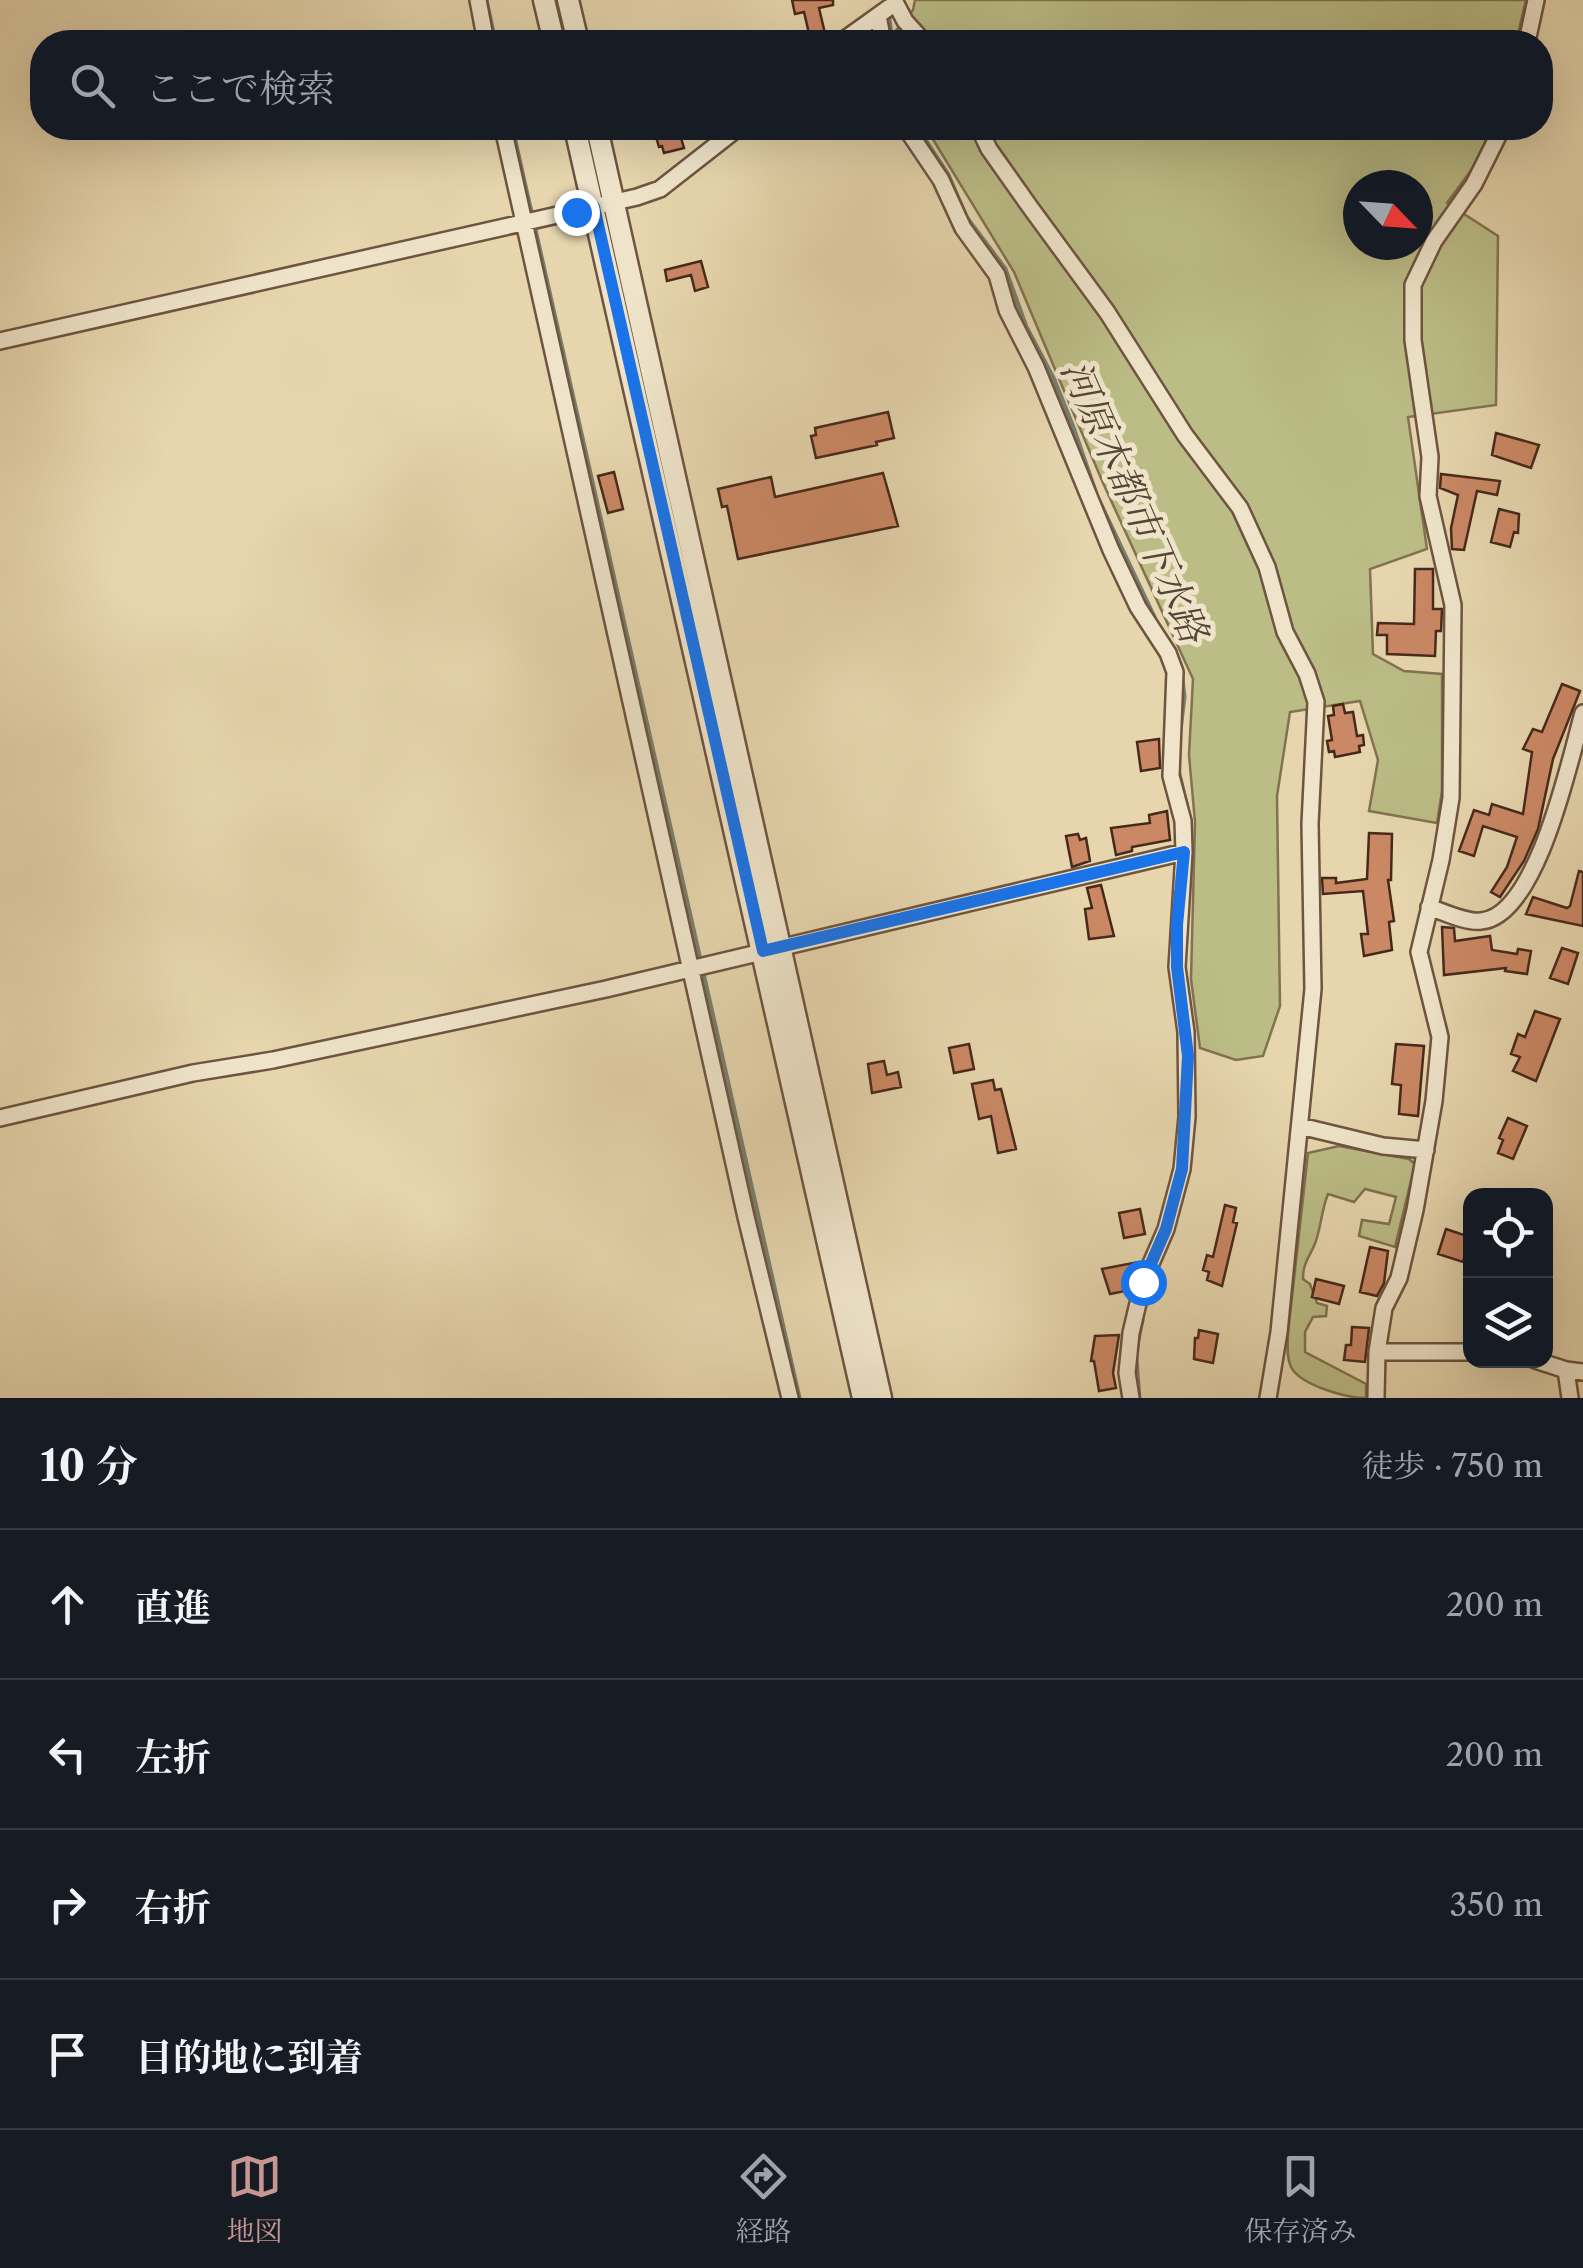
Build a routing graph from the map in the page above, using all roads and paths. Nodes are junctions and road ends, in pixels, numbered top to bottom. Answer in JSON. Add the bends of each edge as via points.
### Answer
{"nodes":[{"id":1,"x":478,"y":0,"type":"edge"},
{"id":2,"x":544,"y":0,"type":"edge"},
{"id":3,"x":568,"y":0,"type":"edge"},
{"id":4,"x":1536,"y":0,"type":"edge"},
{"id":5,"x":894,"y":2,"type":"edge"},
{"id":6,"x":878,"y":16,"type":"junction"},
{"id":7,"x":484,"y":30,"type":"edge"},
{"id":8,"x":551,"y":30,"type":"edge"},
{"id":9,"x":575,"y":30,"type":"edge"},
{"id":10,"x":858,"y":30,"type":"edge"},
{"id":11,"x":880,"y":30,"type":"edge"},
{"id":12,"x":915,"y":30,"type":"edge"},
{"id":13,"x":1530,"y":30,"type":"edge"},
{"id":14,"x":506,"y":140,"type":"edge"},
{"id":15,"x":580,"y":140,"type":"edge"},
{"id":16,"x":598,"y":140,"type":"edge"},
{"id":17,"x":723,"y":140,"type":"edge"},
{"id":18,"x":914,"y":140,"type":"edge"},
{"id":19,"x":985,"y":140,"type":"edge"},
{"id":20,"x":1496,"y":140,"type":"edge"},
{"id":21,"x":604,"y":204,"type":"junction"},
{"id":22,"x":524,"y":222,"type":"junction"},
{"id":23,"x":0,"y":340,"type":"edge"},
{"id":24,"x":1583,"y":713,"type":"edge"},
{"id":25,"x":1184,"y":852,"type":"junction"},
{"id":26,"x":1429,"y":907,"type":"junction"},
{"id":27,"x":771,"y":949,"type":"junction"},
{"id":28,"x":690,"y":967,"type":"junction"},
{"id":29,"x":0,"y":1118,"type":"edge"},
{"id":30,"x":1300,"y":1126,"type":"junction"},
{"id":31,"x":1426,"y":1150,"type":"junction"},
{"id":32,"x":1377,"y":1352,"type":"junction"},
{"id":33,"x":1463,"y":1352,"type":"edge"},
{"id":34,"x":1553,"y":1366,"type":"edge"},
{"id":35,"x":1566,"y":1370,"type":"junction"},
{"id":36,"x":1583,"y":1372,"type":"edge"},
{"id":37,"x":790,"y":1398,"type":"edge"},
{"id":38,"x":863,"y":1398,"type":"edge"},
{"id":39,"x":882,"y":1398,"type":"edge"},
{"id":40,"x":1132,"y":1398,"type":"edge"},
{"id":41,"x":1268,"y":1398,"type":"edge"},
{"id":42,"x":1376,"y":1398,"type":"edge"},
{"id":43,"x":1570,"y":1398,"type":"edge"}],
"edges":[{"from":1,"to":7,"type":"street"},
{"from":2,"to":8,"type":"street"},
{"from":3,"to":9,"type":"street"},
{"from":4,"to":13,"type":"street"},
{"from":5,"to":6,"type":"street"},
{"from":5,"to":12,"type":"street"},
{"from":6,"to":10,"type":"street"},
{"from":6,"to":11,"type":"street"},
{"from":14,"to":22,"type":"street"},
{"from":15,"to":21,"type":"street"},
{"from":16,"to":21,"type":"street"},
{"from":17,"to":21,"type":"street","via":[[660,189]]},
{"from":18,"to":25,"type":"street","via":[[997,275],[1111,550],[1168,653],[1176,697],[1172,776]]},
{"from":19,"to":30,"type":"street","via":[[1240,508],[1316,702],[1313,990]]},
{"from":20,"to":26,"type":"street","via":[[1413,285],[1428,496],[1454,624],[1450,798]]},
{"from":21,"to":22,"type":"street"},
{"from":21,"to":27,"type":"street"},
{"from":22,"to":23,"type":"street"},
{"from":22,"to":28,"type":"street"},
{"from":24,"to":26,"type":"street","via":[[1549,831],[1517,896],[1498,917],[1478,922]]},
{"from":25,"to":27,"type":"street"},
{"from":25,"to":40,"type":"street","via":[[1177,953],[1188,1056],[1182,1169],[1143,1282],[1128,1373]]},
{"from":26,"to":31,"type":"street","via":[[1419,952],[1440,1038]]},
{"from":27,"to":28,"type":"street"},
{"from":27,"to":38,"type":"street"},
{"from":27,"to":39,"type":"street"},
{"from":28,"to":29,"type":"street"},
{"from":28,"to":37,"type":"street"},
{"from":30,"to":31,"type":"street"},
{"from":30,"to":41,"type":"street"},
{"from":31,"to":32,"type":"street"},
{"from":32,"to":33,"type":"street"},
{"from":32,"to":42,"type":"street"},
{"from":34,"to":35,"type":"street"},
{"from":35,"to":36,"type":"street"},
{"from":35,"to":43,"type":"street"}]}
